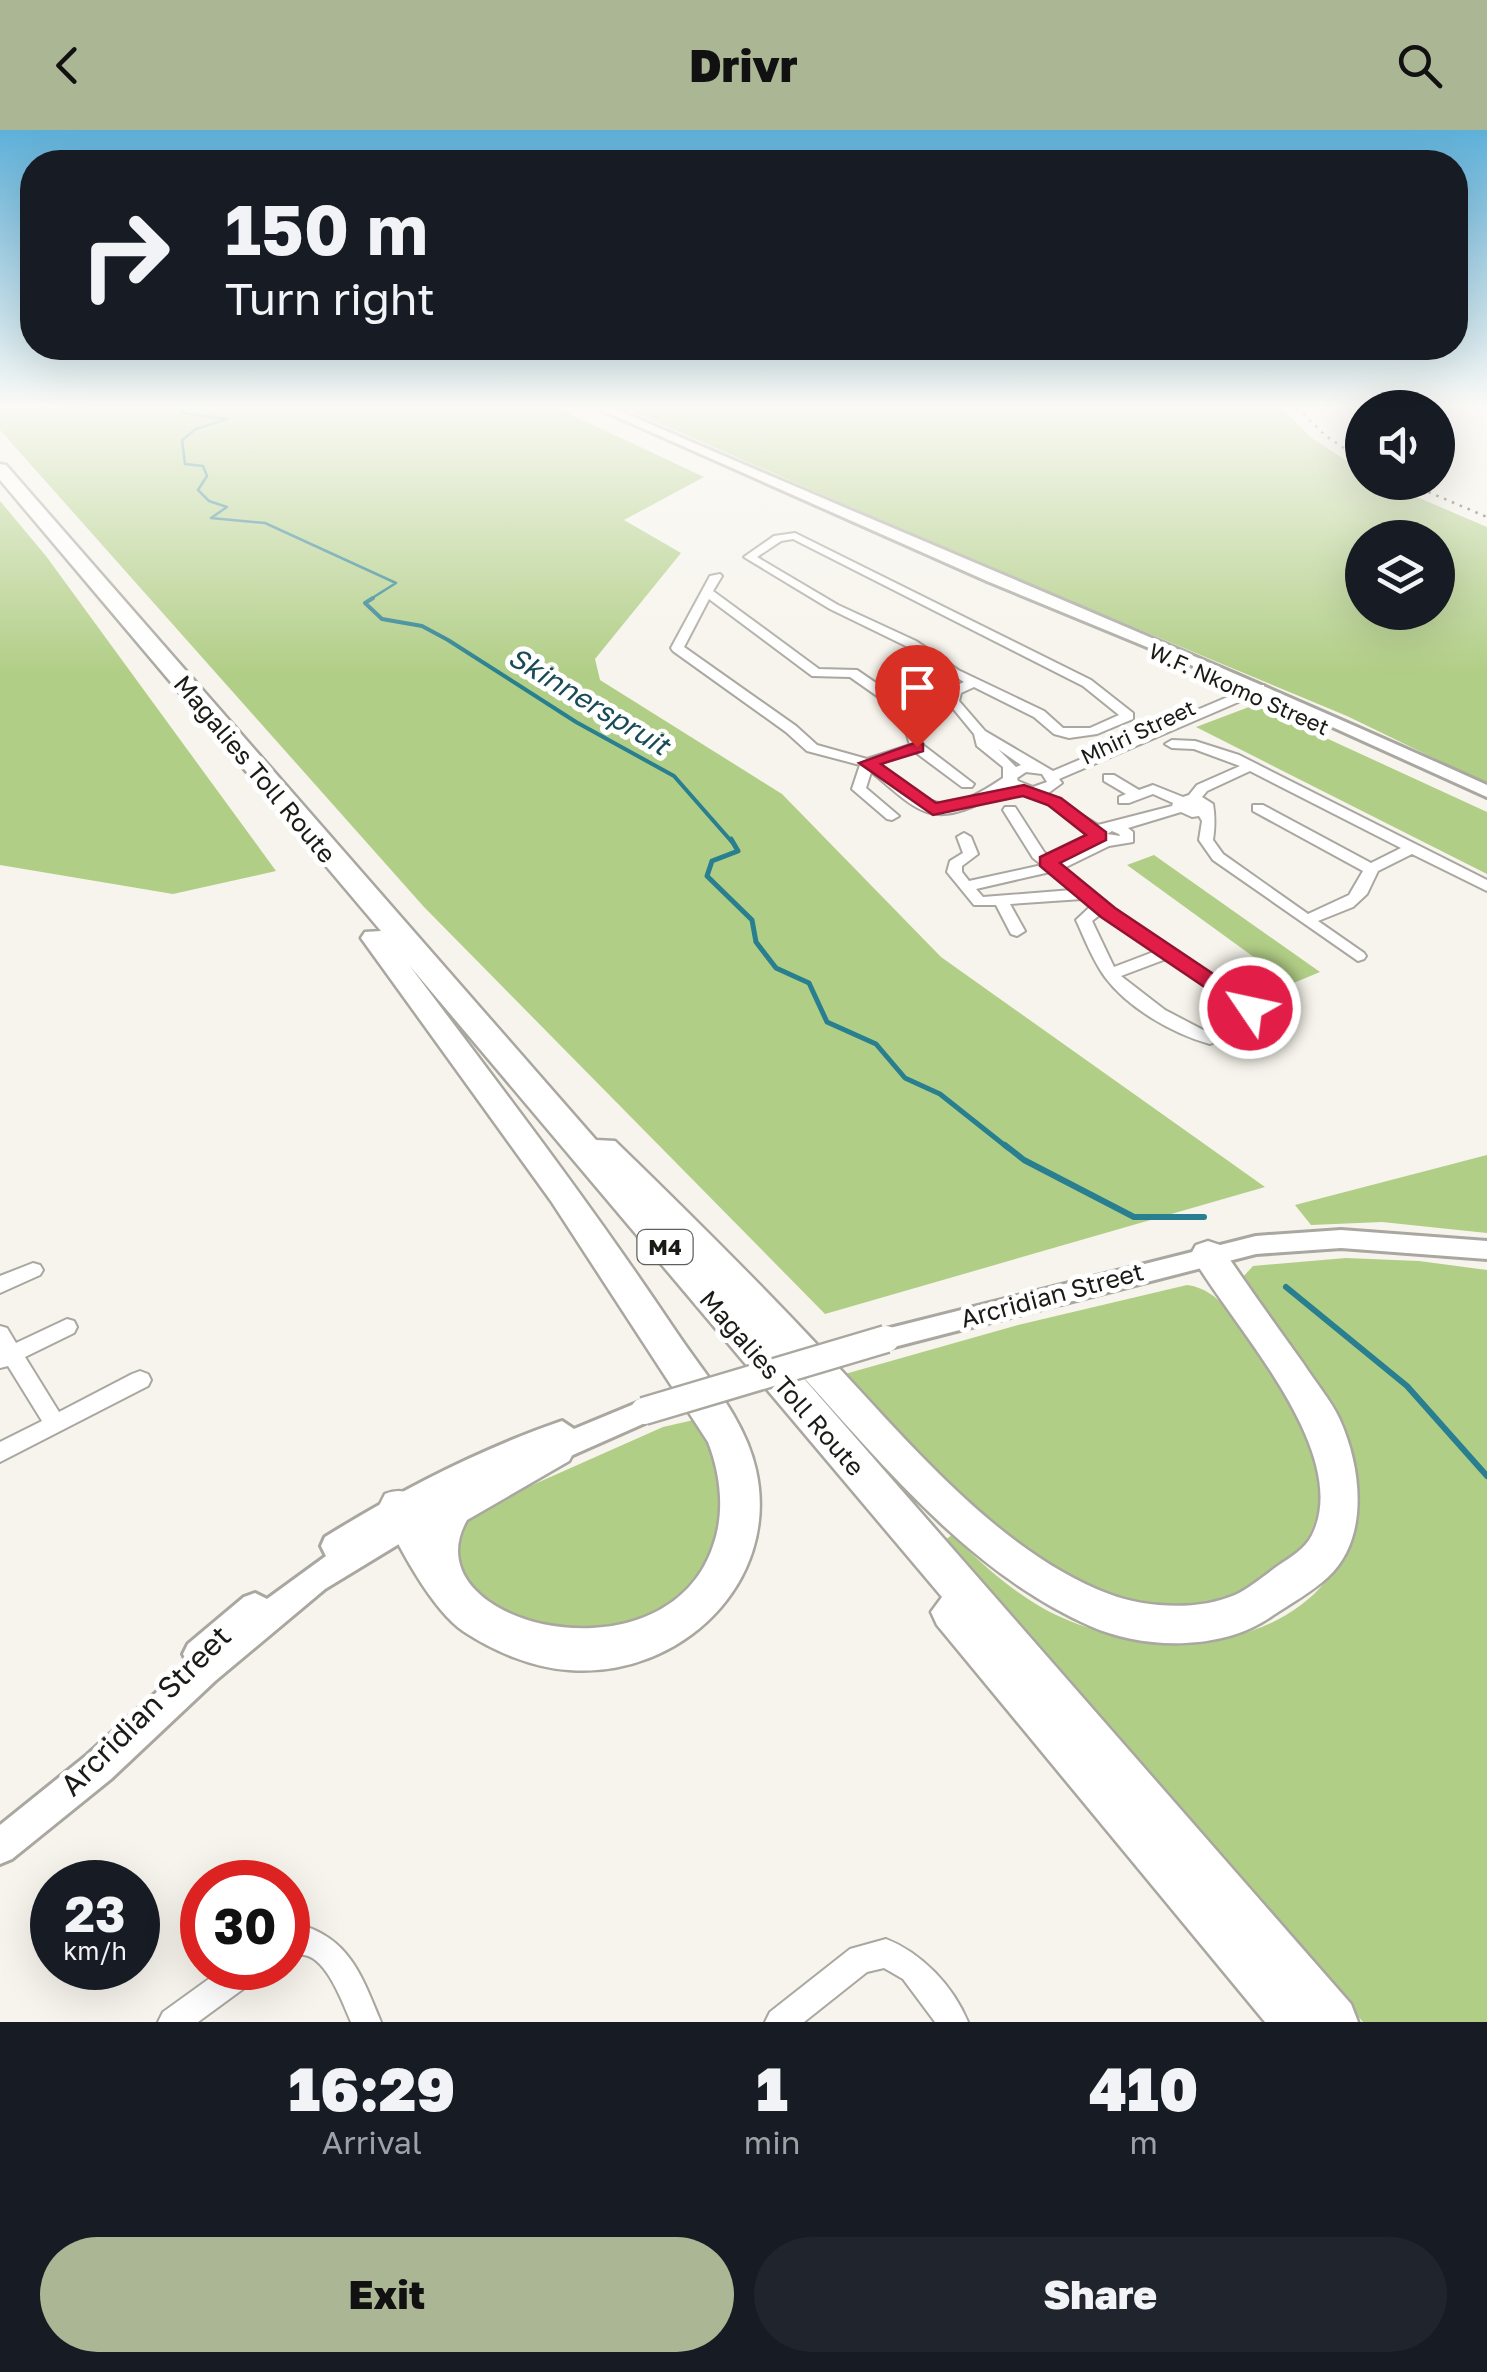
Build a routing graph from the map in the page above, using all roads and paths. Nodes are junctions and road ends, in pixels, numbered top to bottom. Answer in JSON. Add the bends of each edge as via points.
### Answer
{"nodes":[{"id":1,"x":12,"y":496,"type":"edge"},
{"id":2,"x":23,"y":496,"type":"edge"},
{"id":3,"x":805,"y":496,"type":"edge"},
{"id":4,"x":716,"y":576,"type":"dead end"},
{"id":5,"x":708,"y":592,"type":"junction"},
{"id":6,"x":974,"y":682,"type":"junction"},
{"id":7,"x":1247,"y":687,"type":"junction"},
{"id":8,"x":980,"y":732,"type":"junction"},
{"id":9,"x":1172,"y":744,"type":"dead end"},
{"id":10,"x":917,"y":747,"type":"junction"},
{"id":11,"x":1011,"y":750,"type":"junction"},
{"id":12,"x":868,"y":763,"type":"junction"},
{"id":13,"x":1251,"y":766,"type":"junction"},
{"id":14,"x":1049,"y":773,"type":"junction"},
{"id":15,"x":1010,"y":777,"type":"junction"},
{"id":16,"x":1109,"y":778,"type":"dead end"},
{"id":17,"x":967,"y":784,"type":"dead end"},
{"id":18,"x":1027,"y":791,"type":"junction"},
{"id":19,"x":1487,"y":795,"type":"edge"},
{"id":20,"x":984,"y":797,"type":"junction"},
{"id":21,"x":1190,"y":807,"type":"junction"},
{"id":22,"x":1258,"y":808,"type":"dead end"},
{"id":23,"x":1010,"y":810,"type":"dead end"},
{"id":24,"x":892,"y":816,"type":"dead end"},
{"id":25,"x":1153,"y":822,"type":"junction"},
{"id":26,"x":1106,"y":833,"type":"junction"},
{"id":27,"x":964,"y":837,"type":"dead end"},
{"id":28,"x":1412,"y":848,"type":"junction"},
{"id":29,"x":329,"y":865,"type":"junction"},
{"id":30,"x":1048,"y":865,"type":"junction"},
{"id":31,"x":1371,"y":870,"type":"junction"},
{"id":32,"x":967,"y":886,"type":"junction"},
{"id":33,"x":1487,"y":886,"type":"edge"},
{"id":34,"x":1085,"y":894,"type":"junction"},
{"id":35,"x":1001,"y":901,"type":"junction"},
{"id":36,"x":1100,"y":906,"type":"junction"},
{"id":37,"x":1306,"y":920,"type":"junction"},
{"id":38,"x":1016,"y":931,"type":"dead end"},
{"id":39,"x":1166,"y":954,"type":"junction"},
{"id":40,"x":1358,"y":956,"type":"dead end"},
{"id":41,"x":1111,"y":974,"type":"junction"},
{"id":42,"x":1487,"y":1250,"type":"edge"},
{"id":43,"x":1208,"y":1254,"type":"junction"},
{"id":44,"x":33,"y":1270,"type":"dead end"},
{"id":45,"x":0,"y":1285,"type":"edge"},
{"id":46,"x":67,"y":1326,"type":"dead end"},
{"id":47,"x":4,"y":1349,"type":"edge"},
{"id":48,"x":140,"y":1380,"type":"dead end"},
{"id":49,"x":636,"y":1414,"type":"junction"},
{"id":50,"x":55,"y":1424,"type":"junction"},
{"id":51,"x":556,"y":1450,"type":"junction"},
{"id":52,"x":0,"y":1454,"type":"edge"},
{"id":53,"x":403,"y":1513,"type":"junction"},
{"id":54,"x":442,"y":1574,"type":"junction"},
{"id":55,"x":0,"y":1847,"type":"edge"},
{"id":56,"x":310,"y":1944,"type":"edge"},
{"id":57,"x":217,"y":1990,"type":"edge"},
{"id":58,"x":173,"y":2022,"type":"edge"},
{"id":59,"x":366,"y":2022,"type":"edge"},
{"id":60,"x":780,"y":2022,"type":"edge"},
{"id":61,"x":953,"y":2022,"type":"edge"},
{"id":62,"x":1298,"y":2022,"type":"edge"},
{"id":63,"x":1333,"y":2022,"type":"edge"}],
"edges":[{"from":1,"to":29,"type":"highway","name":"Magalies Toll Route","number":"M4"},
{"from":2,"to":29,"type":"highway","name":"Magalies Toll Route","number":"M4"},
{"from":3,"to":7,"type":"main road","name":"W.F. Nkomo Street"},
{"from":4,"to":5,"type":"street"},
{"from":5,"to":10,"type":"street","via":[[816,673],[853,673],[906,710]]},
{"from":5,"to":12,"type":"street","via":[[677,644],[680,651],[812,748]]},
{"from":6,"to":6,"type":"street","via":[[834,607],[750,554],[785,536],[805,539],[1087,683],[1128,716],[1071,736]]},
{"from":6,"to":8,"type":"street","via":[[952,696]]},
{"from":7,"to":14,"type":"street","name":"Mhiri Street"},
{"from":7,"to":19,"type":"main road","name":"W.F. Nkomo Street"},
{"from":8,"to":11,"type":"street"},
{"from":8,"to":15,"type":"street","via":[[982,742],[1009,765]]},
{"from":9,"to":13,"type":"street","via":[[1210,749]]},
{"from":10,"to":12,"type":"street"},
{"from":10,"to":17,"type":"street"},
{"from":11,"to":14,"type":"street"},
{"from":11,"to":14,"type":"street"},
{"from":12,"to":20,"type":"street","via":[[928,808]]},
{"from":12,"to":24,"type":"street","via":[[859,789]]},
{"from":13,"to":21,"type":"street","via":[[1202,788]]},
{"from":13,"to":28,"type":"street"},
{"from":14,"to":15,"type":"street"},
{"from":14,"to":18,"type":"street"},
{"from":14,"to":26,"type":"street","via":[[1084,818]]},
{"from":15,"to":18,"type":"street"},
{"from":15,"to":20,"type":"street"},
{"from":16,"to":21,"type":"street","via":[[1130,797],[1153,789]]},
{"from":18,"to":20,"type":"street"},
{"from":18,"to":26,"type":"street"},
{"from":21,"to":25,"type":"street"},
{"from":21,"to":37,"type":"street","via":[[1208,821],[1206,840],[1218,857]]},
{"from":22,"to":31,"type":"street"},
{"from":23,"to":30,"type":"street"},
{"from":25,"to":26,"type":"street"},
{"from":25,"to":26,"type":"street","via":[[1121,842]]},
{"from":26,"to":30,"type":"street"},
{"from":27,"to":32,"type":"street","via":[[971,854],[953,868]]},
{"from":28,"to":31,"type":"street"},
{"from":28,"to":33,"type":"street"},
{"from":29,"to":43,"type":"highway","via":[[969,1529],[1050,1590],[1145,1624],[1193,1625],[1265,1604],[1320,1559],[1340,1490],[1322,1422]]},
{"from":29,"to":54,"type":"highway","via":[[619,1272],[719,1429],[742,1500],[740,1534],[726,1571],[701,1604],[639,1644],[562,1653],[521,1642],[474,1616]]},
{"from":29,"to":62,"type":"highway","name":"Magalies Toll Route","number":"M4"},
{"from":29,"to":63,"type":"highway","name":"Magalies Toll Route","number":"M4"},
{"from":30,"to":32,"type":"street"},
{"from":30,"to":34,"type":"street"},
{"from":31,"to":37,"type":"street","via":[[1360,897]]},
{"from":32,"to":35,"type":"street","via":[[979,902]]},
{"from":34,"to":35,"type":"street"},
{"from":34,"to":36,"type":"street"},
{"from":35,"to":38,"type":"street"},
{"from":36,"to":39,"type":"street"},
{"from":36,"to":41,"type":"street","via":[[1084,920]]},
{"from":37,"to":40,"type":"street"},
{"from":39,"to":41,"type":"street"},
{"from":39,"to":41,"type":"street","via":[[1250,1008],[1253,1020],[1222,1036],[1199,1035]]},
{"from":42,"to":43,"type":"main road","name":"Arcridian Street","via":[[1341,1239]]},
{"from":43,"to":49,"type":"main road","name":"Arcridian Street","bridge":true},
{"from":44,"to":45,"type":"street"},
{"from":46,"to":47,"type":"street"},
{"from":47,"to":50,"type":"street"},
{"from":48,"to":50,"type":"street"},
{"from":49,"to":51,"type":"main road","name":"Arcridian Street"},
{"from":49,"to":53,"type":"main road","name":"Arcridian Street","via":[[548,1438],[469,1470]]},
{"from":50,"to":52,"type":"street"},
{"from":51,"to":53,"type":"main road","name":"Arcridian Street"},
{"from":51,"to":54,"type":"highway","via":[[453,1508],[438,1540]]},
{"from":53,"to":54,"type":"highway"},
{"from":53,"to":55,"type":"main road","name":"Arcridian Street","via":[[204,1670]]},
{"from":56,"to":59,"type":"street","via":[[331,1955]]},
{"from":57,"to":58,"type":"street"},
{"from":60,"to":61,"type":"street","via":[[860,1958],[886,1953],[913,1969]]}]}
